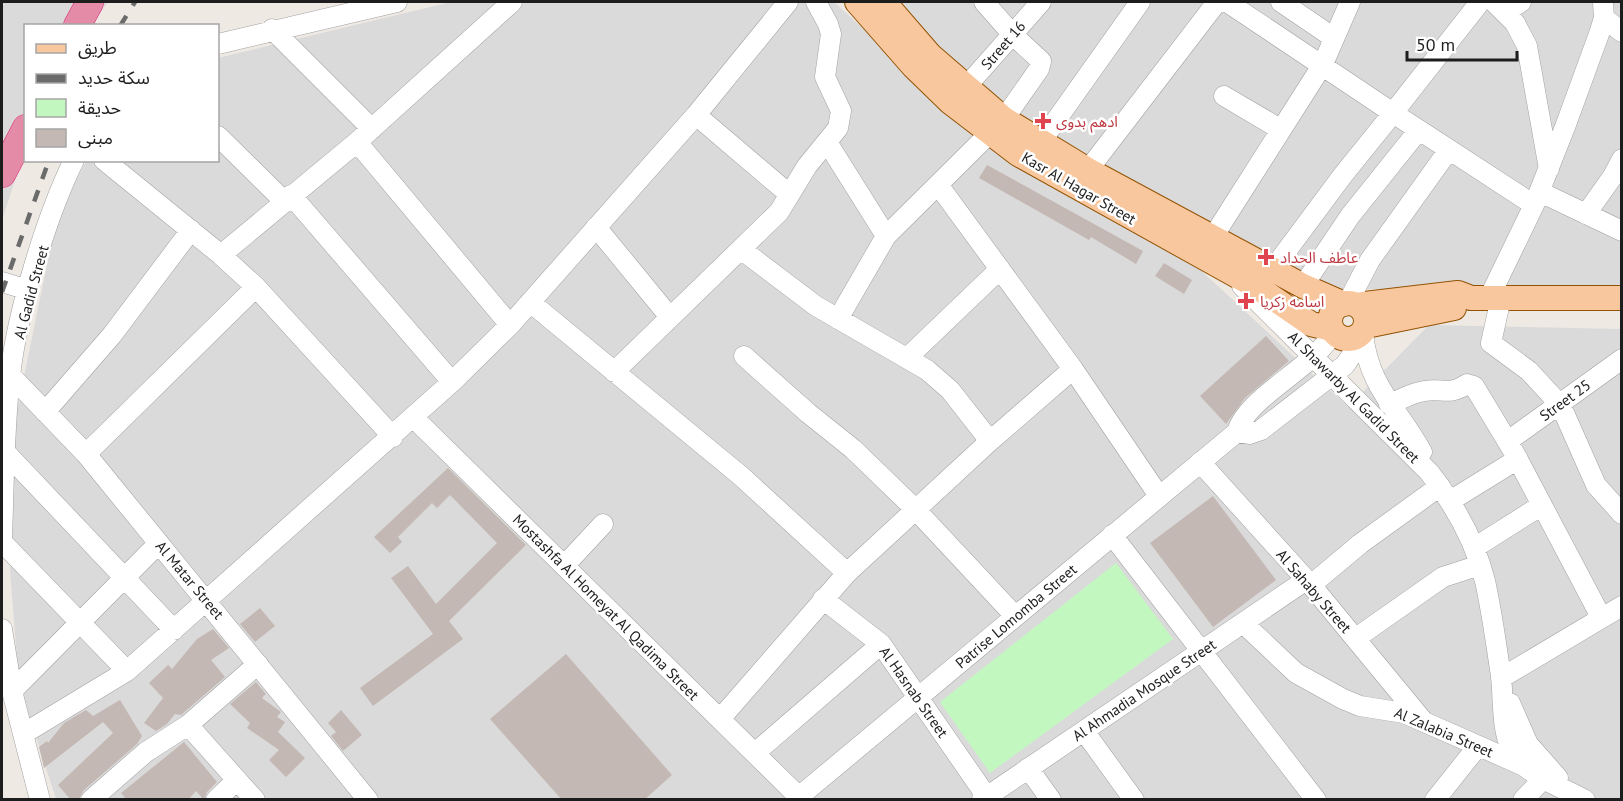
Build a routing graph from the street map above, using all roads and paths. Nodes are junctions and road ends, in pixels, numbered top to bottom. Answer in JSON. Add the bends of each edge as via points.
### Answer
{"nodes":[{"id":1,"x":90,"y":2,"type":"edge"},
{"id":2,"x":397,"y":2,"type":"edge"},
{"id":3,"x":512,"y":2,"type":"edge"},
{"id":4,"x":788,"y":2,"type":"edge"},
{"id":5,"x":816,"y":2,"type":"edge"},
{"id":6,"x":857,"y":2,"type":"edge"},
{"id":7,"x":884,"y":2,"type":"edge"},
{"id":8,"x":984,"y":2,"type":"edge"},
{"id":9,"x":1041,"y":2,"type":"edge"},
{"id":10,"x":1140,"y":2,"type":"edge"},
{"id":11,"x":1217,"y":2,"type":"edge"},
{"id":12,"x":1227,"y":2,"type":"edge"},
{"id":13,"x":1281,"y":2,"type":"edge"},
{"id":14,"x":1350,"y":2,"type":"edge"},
{"id":15,"x":1480,"y":2,"type":"edge"},
{"id":16,"x":1507,"y":5,"type":"edge"},
{"id":17,"x":1604,"y":10,"type":"edge"},
{"id":18,"x":78,"y":24,"type":"edge"},
{"id":19,"x":272,"y":29,"type":"junction"},
{"id":20,"x":1622,"y":32,"type":"edge"},
{"id":21,"x":1012,"y":35,"type":"junction"},
{"id":22,"x":1334,"y":38,"type":"junction"},
{"id":23,"x":219,"y":44,"type":"edge"},
{"id":24,"x":1323,"y":64,"type":"junction"},
{"id":25,"x":965,"y":88,"type":"junction"},
{"id":26,"x":1224,"y":96,"type":"dead end"},
{"id":27,"x":1393,"y":114,"type":"junction"},
{"id":28,"x":696,"y":116,"type":"junction"},
{"id":29,"x":997,"y":126,"type":"junction"},
{"id":30,"x":372,"y":129,"type":"junction"},
{"id":31,"x":1280,"y":129,"type":"junction"},
{"id":32,"x":1418,"y":131,"type":"junction"},
{"id":33,"x":219,"y":137,"type":"edge"},
{"id":34,"x":357,"y":142,"type":"junction"},
{"id":35,"x":827,"y":142,"type":"junction"},
{"id":36,"x":1040,"y":143,"type":"junction"},
{"id":37,"x":1448,"y":151,"type":"junction"},
{"id":38,"x":1622,"y":159,"type":"edge"},
{"id":39,"x":73,"y":162,"type":"edge"},
{"id":40,"x":106,"y":162,"type":"edge"},
{"id":41,"x":1549,"y":169,"type":"junction"},
{"id":42,"x":1088,"y":170,"type":"junction"},
{"id":43,"x":939,"y":186,"type":"junction"},
{"id":44,"x":789,"y":194,"type":"junction"},
{"id":45,"x":288,"y":198,"type":"junction"},
{"id":46,"x":1537,"y":198,"type":"junction"},
{"id":47,"x":1586,"y":214,"type":"junction"},
{"id":48,"x":596,"y":227,"type":"junction"},
{"id":49,"x":191,"y":230,"type":"junction"},
{"id":50,"x":1622,"y":231,"type":"edge"},
{"id":51,"x":886,"y":236,"type":"junction"},
{"id":52,"x":1213,"y":237,"type":"junction"},
{"id":53,"x":742,"y":250,"type":"junction"},
{"id":54,"x":221,"y":255,"type":"junction"},
{"id":55,"x":1000,"y":269,"type":"junction"},
{"id":56,"x":1274,"y":269,"type":"junction"},
{"id":57,"x":1227,"y":271,"type":"junction"},
{"id":58,"x":2,"y":282,"type":"edge"},
{"id":59,"x":1303,"y":286,"type":"junction"},
{"id":60,"x":256,"y":287,"type":"junction"},
{"id":61,"x":28,"y":290,"type":"junction"},
{"id":62,"x":1487,"y":298,"type":"junction"},
{"id":63,"x":1622,"y":298,"type":"edge"},
{"id":64,"x":530,"y":302,"type":"junction"},
{"id":65,"x":669,"y":316,"type":"junction"},
{"id":66,"x":838,"y":319,"type":"junction"},
{"id":67,"x":1350,"y":321,"type":"junction"},
{"id":68,"x":510,"y":325,"type":"junction"},
{"id":69,"x":1313,"y":356,"type":"junction"},
{"id":70,"x":744,"y":357,"type":"dead end"},
{"id":71,"x":908,"y":357,"type":"junction"},
{"id":72,"x":1622,"y":359,"type":"edge"},
{"id":73,"x":1073,"y":369,"type":"junction"},
{"id":74,"x":6,"y":372,"type":"edge"},
{"id":75,"x":614,"y":372,"type":"junction"},
{"id":76,"x":1332,"y":375,"type":"junction"},
{"id":77,"x":452,"y":382,"type":"junction"},
{"id":78,"x":1389,"y":404,"type":"junction"},
{"id":79,"x":1558,"y":405,"type":"junction"},
{"id":80,"x":45,"y":412,"type":"junction"},
{"id":81,"x":414,"y":417,"type":"junction"},
{"id":82,"x":1237,"y":432,"type":"junction"},
{"id":83,"x":393,"y":437,"type":"junction"},
{"id":84,"x":990,"y":441,"type":"junction"},
{"id":85,"x":1508,"y":441,"type":"junction"},
{"id":86,"x":6,"y":453,"type":"junction"},
{"id":87,"x":86,"y":454,"type":"junction"},
{"id":88,"x":1518,"y":459,"type":"junction"},
{"id":89,"x":1200,"y":462,"type":"junction"},
{"id":90,"x":1440,"y":486,"type":"junction"},
{"id":91,"x":1160,"y":496,"type":"junction"},
{"id":92,"x":1542,"y":505,"type":"junction"},
{"id":93,"x":915,"y":509,"type":"junction"},
{"id":94,"x":1622,"y":514,"type":"edge"},
{"id":95,"x":603,"y":524,"type":"dead end"},
{"id":96,"x":1112,"y":536,"type":"junction"},
{"id":97,"x":2,"y":537,"type":"edge"},
{"id":98,"x":2,"y":542,"type":"edge"},
{"id":99,"x":159,"y":543,"type":"junction"},
{"id":100,"x":1477,"y":557,"type":"junction"},
{"id":101,"x":564,"y":566,"type":"junction"},
{"id":102,"x":847,"y":573,"type":"junction"},
{"id":103,"x":124,"y":579,"type":"junction"},
{"id":104,"x":1308,"y":583,"type":"junction"},
{"id":105,"x":823,"y":599,"type":"junction"},
{"id":106,"x":207,"y":601,"type":"junction"},
{"id":107,"x":1622,"y":606,"type":"edge"},
{"id":108,"x":1015,"y":616,"type":"junction"},
{"id":109,"x":1601,"y":617,"type":"junction"},
{"id":110,"x":80,"y":621,"type":"junction"},
{"id":111,"x":1243,"y":622,"type":"junction"},
{"id":112,"x":2,"y":629,"type":"edge"},
{"id":113,"x":174,"y":630,"type":"junction"},
{"id":114,"x":1356,"y":638,"type":"junction"},
{"id":115,"x":881,"y":644,"type":"junction"},
{"id":116,"x":1201,"y":651,"type":"junction"},
{"id":117,"x":258,"y":664,"type":"junction"},
{"id":118,"x":127,"y":671,"type":"junction"},
{"id":119,"x":1501,"y":678,"type":"junction"},
{"id":120,"x":12,"y":691,"type":"junction"},
{"id":121,"x":917,"y":698,"type":"junction"},
{"id":122,"x":720,"y":719,"type":"junction"},
{"id":123,"x":1424,"y":723,"type":"junction"},
{"id":124,"x":188,"y":725,"type":"junction"},
{"id":125,"x":1084,"y":731,"type":"junction"},
{"id":126,"x":23,"y":734,"type":"junction"},
{"id":127,"x":1478,"y":746,"type":"junction"},
{"id":128,"x":755,"y":753,"type":"junction"},
{"id":129,"x":1526,"y":767,"type":"junction"},
{"id":130,"x":1028,"y":768,"type":"junction"},
{"id":131,"x":1544,"y":778,"type":"junction"},
{"id":132,"x":237,"y":780,"type":"junction"},
{"id":133,"x":1580,"y":797,"type":"edge"},
{"id":134,"x":364,"y":798,"type":"edge"},
{"id":135,"x":797,"y":798,"type":"edge"},
{"id":136,"x":986,"y":798,"type":"edge"},
{"id":137,"x":40,"y":800,"type":"edge"},
{"id":138,"x":91,"y":800,"type":"edge"},
{"id":139,"x":216,"y":800,"type":"edge"},
{"id":140,"x":255,"y":800,"type":"edge"},
{"id":141,"x":1051,"y":800,"type":"edge"},
{"id":142,"x":1134,"y":800,"type":"edge"},
{"id":143,"x":1316,"y":800,"type":"edge"},
{"id":144,"x":1435,"y":800,"type":"edge"},
{"id":145,"x":1523,"y":800,"type":"edge"}],
"edges":[{"from":1,"to":18,"type":"highway"},
{"from":2,"to":19,"type":"street"},
{"from":3,"to":30,"type":"street"},
{"from":4,"to":28,"type":"street"},
{"from":5,"to":35,"type":"street","via":[[831,34],[826,82],[841,111],[838,128]]},
{"from":6,"to":29,"type":"main road","name":"Kasr Al Hagar Street","via":[[914,67]]},
{"from":7,"to":25,"type":"main road","name":"Kasr Al Hagar Street"},
{"from":8,"to":21,"type":"street"},
{"from":9,"to":21,"type":"street","name":"Street 16"},
{"from":10,"to":36,"type":"street"},
{"from":11,"to":42,"type":"street"},
{"from":12,"to":24,"type":"street"},
{"from":13,"to":22,"type":"street"},
{"from":14,"to":22,"type":"street"},
{"from":15,"to":27,"type":"street"},
{"from":16,"to":41,"type":"street","via":[[1527,46]]},
{"from":17,"to":20,"type":"street"},
{"from":17,"to":41,"type":"street"},
{"from":19,"to":23,"type":"street"},
{"from":19,"to":30,"type":"street"},
{"from":21,"to":25,"type":"street","name":"Street 16"},
{"from":21,"to":29,"type":"street","via":[[1041,61]]},
{"from":22,"to":24,"type":"street"},
{"from":24,"to":27,"type":"street"},
{"from":24,"to":31,"type":"street"},
{"from":25,"to":29,"type":"main road","name":"Kasr Al Hagar Street"},
{"from":26,"to":31,"type":"street"},
{"from":27,"to":32,"type":"street"},
{"from":27,"to":56,"type":"street"},
{"from":28,"to":44,"type":"street"},
{"from":28,"to":48,"type":"street"},
{"from":29,"to":36,"type":"main road","name":"Kasr Al Hagar Street"},
{"from":29,"to":43,"type":"street"},
{"from":29,"to":57,"type":"main road","name":"Kasr Al Hagar Street","via":[[1048,172]]},
{"from":30,"to":34,"type":"street"},
{"from":31,"to":52,"type":"street"},
{"from":32,"to":37,"type":"street"},
{"from":32,"to":59,"type":"street","via":[[1350,216]]},
{"from":33,"to":45,"type":"street"},
{"from":34,"to":45,"type":"street"},
{"from":34,"to":68,"type":"street"},
{"from":35,"to":44,"type":"street"},
{"from":35,"to":51,"type":"street"},
{"from":36,"to":42,"type":"main road","name":"Kasr Al Hagar Street"},
{"from":37,"to":46,"type":"street"},
{"from":37,"to":67,"type":"street","via":[[1370,260]]},
{"from":38,"to":47,"type":"street"},
{"from":39,"to":61,"type":"street","name":"Al Gadid Street"},
{"from":40,"to":49,"type":"street"},
{"from":41,"to":46,"type":"street"},
{"from":42,"to":52,"type":"main road","name":"Kasr Al Hagar Street"},
{"from":43,"to":51,"type":"street"},
{"from":43,"to":55,"type":"street"},
{"from":44,"to":53,"type":"street","via":[[779,212]]},
{"from":45,"to":54,"type":"street"},
{"from":45,"to":77,"type":"street"},
{"from":46,"to":47,"type":"street"},
{"from":46,"to":62,"type":"street"},
{"from":47,"to":50,"type":"street"},
{"from":48,"to":64,"type":"street"},
{"from":48,"to":65,"type":"street"},
{"from":49,"to":54,"type":"street"},
{"from":49,"to":80,"type":"street","via":[[112,335]]},
{"from":51,"to":66,"type":"street"},
{"from":52,"to":56,"type":"main road","name":"Kasr Al Hagar Street"},
{"from":53,"to":65,"type":"street"},
{"from":53,"to":66,"type":"street"},
{"from":54,"to":60,"type":"street"},
{"from":55,"to":71,"type":"street"},
{"from":55,"to":73,"type":"street"},
{"from":56,"to":59,"type":"main road","name":"Kasr Al Hagar Street"},
{"from":57,"to":67,"type":"main road","name":"Kasr Al Hagar Street","via":[[1311,324]]},
{"from":57,"to":69,"type":"street","name":"Al Shawarby Al Gadid Street"},
{"from":58,"to":61,"type":"street"},
{"from":59,"to":67,"type":"main road","name":"Kasr Al Hagar Street"},
{"from":60,"to":83,"type":"street"},
{"from":60,"to":87,"type":"street"},
{"from":61,"to":74,"type":"street","name":"Al Gadid Street"},
{"from":62,"to":63,"type":"main road"},
{"from":62,"to":67,"type":"main road","via":[[1458,293]]},
{"from":62,"to":79,"type":"street","via":[[1491,343],[1538,379]]},
{"from":64,"to":68,"type":"street"},
{"from":64,"to":75,"type":"street"},
{"from":65,"to":75,"type":"street"},
{"from":66,"to":71,"type":"street"},
{"from":67,"to":69,"type":"street","name":"Patrise Lomomba Street"},
{"from":67,"to":76,"type":"street","name":"Patrise Lomomba Street","via":[[1352,356]]},
{"from":67,"to":78,"type":"street","name":"Al Shawarby Al Gadid Street"},
{"from":68,"to":77,"type":"street"},
{"from":69,"to":76,"type":"street","name":"Al Shawarby Al Gadid Street"},
{"from":69,"to":82,"type":"street","name":"Patrise Lomomba Street","via":[[1247,414]]},
{"from":70,"to":93,"type":"street","via":[[853,449]]},
{"from":71,"to":84,"type":"street","via":[[950,390]]},
{"from":72,"to":79,"type":"street","name":"Street 25"},
{"from":73,"to":84,"type":"street"},
{"from":73,"to":91,"type":"street"},
{"from":74,"to":80,"type":"street","name":"Al Matar Street"},
{"from":74,"to":86,"type":"street","name":"Al Gadid Street"},
{"from":75,"to":102,"type":"street","via":[[741,476]]},
{"from":76,"to":82,"type":"street","name":"Patrise Lomomba Street","via":[[1261,430]]},
{"from":76,"to":90,"type":"street","name":"Al Shawarby Al Gadid Street"},
{"from":77,"to":81,"type":"street"},
{"from":78,"to":85,"type":"street","via":[[1422,391],[1441,393],[1457,391],[1467,384],[1474,386]]},
{"from":78,"to":90,"type":"street","name":"Al Shawarby Al Gadid Street"},
{"from":79,"to":85,"type":"street","name":"Street 25"},
{"from":79,"to":94,"type":"street","via":[[1596,485]]},
{"from":80,"to":87,"type":"street","name":"Al Matar Street"},
{"from":81,"to":83,"type":"street"},
{"from":81,"to":101,"type":"street","name":"Mostashfa Al Homeyat Al Qadima Street"},
{"from":82,"to":89,"type":"street","name":"Patrise Lomomba Street"},
{"from":83,"to":106,"type":"street"},
{"from":84,"to":93,"type":"street"},
{"from":85,"to":88,"type":"street"},
{"from":86,"to":97,"type":"street","name":"Al Gadid Street"},
{"from":86,"to":103,"type":"street"},
{"from":87,"to":99,"type":"street","name":"Al Matar Street"},
{"from":88,"to":90,"type":"street","name":"Al Ahmadia Mosque Street"},
{"from":88,"to":92,"type":"street"},
{"from":89,"to":91,"type":"street","name":"Patrise Lomomba Street"},
{"from":89,"to":104,"type":"street","name":"Al Sahaby Street"},
{"from":90,"to":100,"type":"street","name":"Al Shawarby Al Gadid Street"},
{"from":90,"to":104,"type":"street","name":"Al Ahmadia Mosque Street"},
{"from":91,"to":96,"type":"street","name":"Patrise Lomomba Street"},
{"from":92,"to":100,"type":"street"},
{"from":92,"to":109,"type":"street"},
{"from":93,"to":102,"type":"street"},
{"from":93,"to":108,"type":"street"},
{"from":95,"to":101,"type":"street"},
{"from":96,"to":108,"type":"street","name":"Patrise Lomomba Street"},
{"from":96,"to":116,"type":"street"},
{"from":98,"to":110,"type":"street"},
{"from":99,"to":103,"type":"street"},
{"from":99,"to":106,"type":"street","name":"Al Matar Street"},
{"from":100,"to":114,"type":"street","via":[[1443,576]]},
{"from":100,"to":119,"type":"street","name":"Al Shawarby Al Gadid Street"},
{"from":101,"to":122,"type":"street","name":"Mostashfa Al Homeyat Al Qadima Street"},
{"from":102,"to":105,"type":"street"},
{"from":103,"to":110,"type":"street"},
{"from":103,"to":113,"type":"street"},
{"from":104,"to":111,"type":"street","name":"Al Ahmadia Mosque Street"},
{"from":104,"to":114,"type":"street","name":"Al Sahaby Street"},
{"from":105,"to":115,"type":"street","name":"Al Hasnab Street"},
{"from":105,"to":122,"type":"street"},
{"from":106,"to":113,"type":"street"},
{"from":106,"to":117,"type":"street","name":"Al Matar Street"},
{"from":107,"to":109,"type":"street"},
{"from":108,"to":121,"type":"street","name":"Patrise Lomomba Street"},
{"from":109,"to":119,"type":"street"},
{"from":110,"to":118,"type":"street"},
{"from":110,"to":120,"type":"street"},
{"from":111,"to":116,"type":"street","name":"Al Ahmadia Mosque Street"},
{"from":111,"to":123,"type":"street","name":"Al Zalabia Street","via":[[1305,679],[1351,703],[1396,710]]},
{"from":112,"to":120,"type":"street"},
{"from":113,"to":118,"type":"street"},
{"from":114,"to":123,"type":"street","name":"Al Sahaby Street"},
{"from":115,"to":121,"type":"street","name":"Al Hasnab Street"},
{"from":115,"to":128,"type":"street"},
{"from":116,"to":125,"type":"street","name":"Al Ahmadia Mosque Street"},
{"from":116,"to":143,"type":"street"},
{"from":117,"to":124,"type":"street"},
{"from":117,"to":134,"type":"street","name":"Al Matar Street"},
{"from":118,"to":126,"type":"street"},
{"from":119,"to":129,"type":"street","name":"Al Shawarby Al Gadid Street","via":[[1509,742]]},
{"from":119,"to":133,"type":"street","name":"Al Shawarby Al Gadid Street","via":[[1528,744]]},
{"from":120,"to":126,"type":"street"},
{"from":121,"to":135,"type":"street","name":"Patrise Lomomba Street"},
{"from":121,"to":136,"type":"street","name":"Al Hasnab Street"},
{"from":122,"to":128,"type":"street","name":"Mostashfa Al Homeyat Al Qadima Street"},
{"from":123,"to":127,"type":"street","name":"Al Zalabia Street"},
{"from":124,"to":132,"type":"street"},
{"from":124,"to":138,"type":"street","via":[[146,752]]},
{"from":125,"to":130,"type":"street","name":"Al Ahmadia Mosque Street"},
{"from":125,"to":142,"type":"street"},
{"from":126,"to":137,"type":"street"},
{"from":127,"to":129,"type":"street","name":"Al Zalabia Street"},
{"from":127,"to":144,"type":"street"},
{"from":128,"to":135,"type":"street","name":"Mostashfa Al Homeyat Al Qadima Street"},
{"from":129,"to":131,"type":"street","name":"Al Shawarby Al Gadid Street"},
{"from":130,"to":136,"type":"street","name":"Al Ahmadia Mosque Street"},
{"from":130,"to":141,"type":"street"},
{"from":131,"to":133,"type":"street","name":"Al Shawarby Al Gadid Street"},
{"from":131,"to":145,"type":"street"},
{"from":132,"to":139,"type":"street"},
{"from":132,"to":140,"type":"street"}]}
